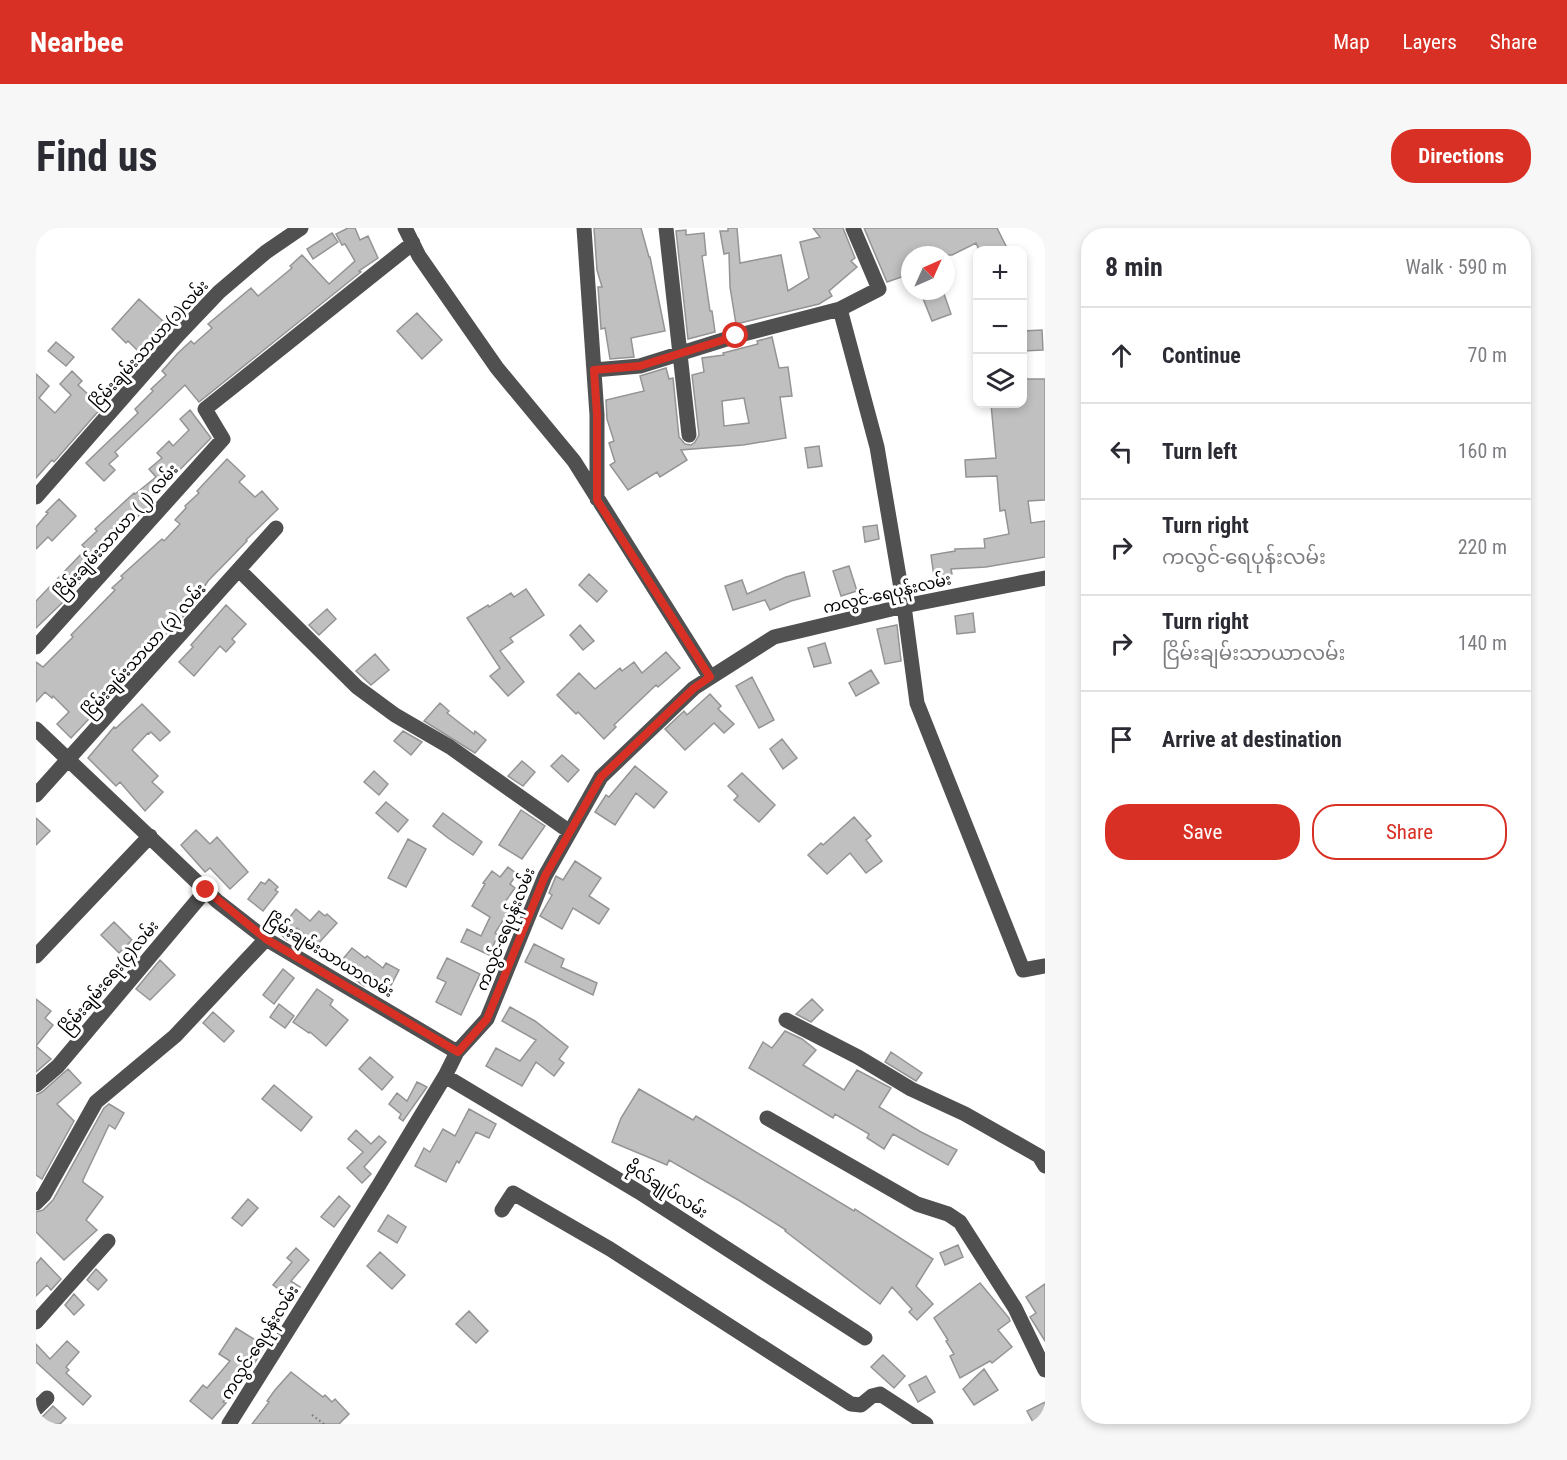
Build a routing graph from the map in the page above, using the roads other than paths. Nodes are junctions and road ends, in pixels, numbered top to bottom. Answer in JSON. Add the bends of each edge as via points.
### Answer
{"nodes":[{"id":1,"x":301,"y":228,"type":"edge"},
{"id":2,"x":405,"y":228,"type":"edge"},
{"id":3,"x":584,"y":228,"type":"edge"},
{"id":4,"x":666,"y":228,"type":"edge"},
{"id":5,"x":853,"y":228,"type":"edge"},
{"id":6,"x":413,"y":243,"type":"junction"},
{"id":7,"x":840,"y":309,"type":"junction"},
{"id":8,"x":680,"y":353,"type":"junction"},
{"id":9,"x":594,"y":370,"type":"junction"},
{"id":10,"x":689,"y":435,"type":"dead end"},
{"id":11,"x":36,"y":497,"type":"edge"},
{"id":12,"x":597,"y":500,"type":"junction"},
{"id":13,"x":276,"y":528,"type":"dead end"},
{"id":14,"x":239,"y":570,"type":"junction"},
{"id":15,"x":1045,"y":578,"type":"edge"},
{"id":16,"x":904,"y":606,"type":"junction"},
{"id":17,"x":36,"y":647,"type":"edge"},
{"id":18,"x":710,"y":677,"type":"junction"},
{"id":19,"x":36,"y":729,"type":"edge"},
{"id":20,"x":69,"y":760,"type":"junction"},
{"id":21,"x":36,"y":795,"type":"edge"},
{"id":22,"x":570,"y":832,"type":"junction"},
{"id":23,"x":150,"y":836,"type":"junction"},
{"id":24,"x":206,"y":890,"type":"junction"},
{"id":25,"x":266,"y":939,"type":"junction"},
{"id":26,"x":36,"y":956,"type":"edge"},
{"id":27,"x":1045,"y":966,"type":"edge"},
{"id":28,"x":786,"y":1020,"type":"dead end"},
{"id":29,"x":458,"y":1052,"type":"junction"},
{"id":30,"x":446,"y":1076,"type":"junction"},
{"id":31,"x":36,"y":1085,"type":"edge"},
{"id":32,"x":767,"y":1118,"type":"dead end"},
{"id":33,"x":1045,"y":1166,"type":"edge"},
{"id":34,"x":36,"y":1203,"type":"edge"},
{"id":35,"x":502,"y":1210,"type":"dead end"},
{"id":36,"x":108,"y":1241,"type":"dead end"},
{"id":37,"x":36,"y":1322,"type":"edge"},
{"id":38,"x":866,"y":1338,"type":"dead end"},
{"id":39,"x":1045,"y":1370,"type":"edge"},
{"id":40,"x":229,"y":1424,"type":"edge"},
{"id":41,"x":926,"y":1424,"type":"edge"}],
"edges":[{"from":1,"to":11,"type":"street","name":"ငြိမ်းချမ်းသာယာ(၁)လမ်း","via":[[219,292]]},
{"from":2,"to":6,"type":"street"},
{"from":3,"to":9,"type":"street"},
{"from":4,"to":8,"type":"street"},
{"from":5,"to":7,"type":"street","via":[[879,289]]},
{"from":6,"to":12,"type":"street","via":[[497,368],[574,461]]},
{"from":6,"to":17,"type":"street","name":"ငြိမ်းချမ်းသာယာ (၂) လမ်း","via":[[205,408],[223,439]]},
{"from":7,"to":8,"type":"street"},
{"from":7,"to":16,"type":"street","via":[[877,447]]},
{"from":8,"to":9,"type":"street","via":[[640,366]]},
{"from":8,"to":10,"type":"street"},
{"from":9,"to":12,"type":"street"},
{"from":12,"to":18,"type":"street"},
{"from":13,"to":14,"type":"street","name":"ငြိမ်းချမ်းသာယာ (၃) လမ်း"},
{"from":14,"to":20,"type":"street","name":"ငြိမ်းချမ်းသာယာ (၃) လမ်း"},
{"from":14,"to":22,"type":"street","via":[[357,687]]},
{"from":15,"to":16,"type":"street","name":"ကလွင်-ရေပုန်းလမ်း"},
{"from":16,"to":18,"type":"street","name":"ကလွင်-ရေပုန်းလမ်း","via":[[774,638]]},
{"from":16,"to":27,"type":"street","via":[[917,703],[1023,970]]},
{"from":18,"to":22,"type":"street","name":"ကလွင်-ရေပုန်းလမ်း","via":[[601,777]]},
{"from":19,"to":20,"type":"street","name":"ငြိမ်းချမ်းသာယာလမ်း"},
{"from":20,"to":21,"type":"street","name":"ငြိမ်းချမ်းသာယာ (၃) လမ်း"},
{"from":20,"to":23,"type":"street","name":"ငြိမ်းချမ်းသာယာလမ်း"},
{"from":22,"to":29,"type":"street","name":"ကလွင်-ရေပုန်းလမ်း","via":[[545,876],[487,1019]]},
{"from":23,"to":24,"type":"street","name":"ငြိမ်းချမ်းသာယာလမ်း"},
{"from":23,"to":26,"type":"street"},
{"from":24,"to":25,"type":"street","name":"ငြိမ်းချမ်းသာယာလမ်း"},
{"from":24,"to":31,"type":"street","name":"ငြိမ်းချမ်းရေး(၄)လမ်း","via":[[58,1066]]},
{"from":25,"to":29,"type":"street","name":"ငြိမ်းချမ်းသာယာလမ်း"},
{"from":25,"to":34,"type":"street","via":[[175,1036],[96,1102]]},
{"from":28,"to":33,"type":"street","via":[[1020,1145],[1039,1156]]},
{"from":29,"to":30,"type":"street","name":"ကလွင်-ရေပုန်းလမ်း"},
{"from":30,"to":38,"type":"street","name":"ဗိုလ်ချုပ်လမ်း","via":[[639,1192]]},
{"from":30,"to":40,"type":"street","name":"ကလွင်-ရေပုန်းလမ်း"},
{"from":32,"to":39,"type":"street","via":[[917,1204],[960,1222],[1015,1308]]},
{"from":35,"to":41,"type":"street","via":[[513,1192],[610,1249],[851,1404],[861,1405],[880,1394]]},
{"from":36,"to":37,"type":"street"}]}
